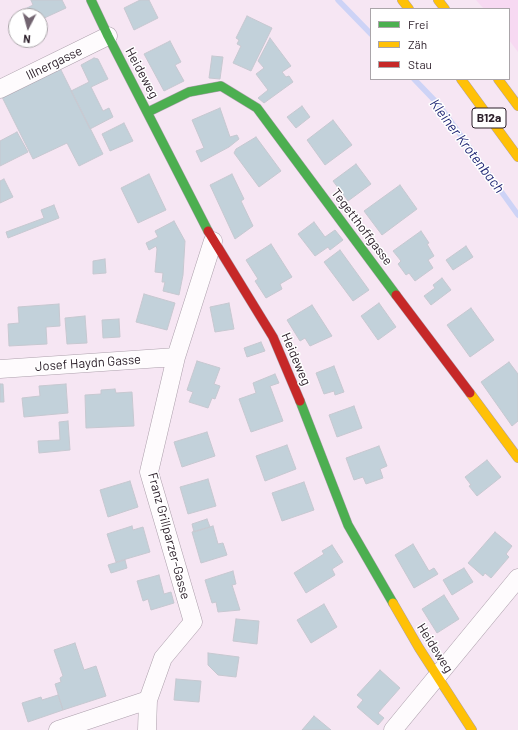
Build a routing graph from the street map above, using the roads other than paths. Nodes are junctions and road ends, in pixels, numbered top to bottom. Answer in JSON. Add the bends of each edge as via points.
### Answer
{"nodes":[{"id":1,"x":90,"y":0,"type":"edge"},
{"id":2,"x":402,"y":0,"type":"edge"},
{"id":3,"x":438,"y":0,"type":"edge"},
{"id":4,"x":408,"y":8,"type":"edge"},
{"id":5,"x":444,"y":8,"type":"edge"},
{"id":6,"x":108,"y":36,"type":"junction"},
{"id":7,"x":461,"y":80,"type":"edge"},
{"id":8,"x":499,"y":80,"type":"edge"},
{"id":9,"x":0,"y":90,"type":"edge"},
{"id":10,"x":518,"y":106,"type":"edge"},
{"id":11,"x":148,"y":112,"type":"junction"},
{"id":12,"x":518,"y":157,"type":"edge"},
{"id":13,"x":213,"y":241,"type":"junction"},
{"id":14,"x":176,"y":357,"type":"junction"},
{"id":15,"x":0,"y":369,"type":"edge"},
{"id":16,"x":518,"y":458,"type":"edge"},
{"id":17,"x":518,"y":578,"type":"edge"},
{"id":18,"x":437,"y":677,"type":"junction"},
{"id":19,"x":148,"y":700,"type":"junction"},
{"id":20,"x":58,"y":730,"type":"edge"},
{"id":21,"x":147,"y":730,"type":"edge"},
{"id":22,"x":392,"y":730,"type":"edge"},
{"id":23,"x":472,"y":730,"type":"edge"}],
"edges":[{"from":1,"to":6,"type":"street","name":"Heideweg"},
{"from":2,"to":4,"type":"street"},
{"from":3,"to":5,"type":"street"},
{"from":6,"to":9,"type":"street","name":"Illnergasse"},
{"from":6,"to":11,"type":"street","name":"Heideweg"},
{"from":7,"to":12,"type":"street","number":"B12a"},
{"from":8,"to":10,"type":"street","number":"B12a"},
{"from":11,"to":13,"type":"street","name":"Heideweg"},
{"from":11,"to":16,"type":"street","name":"Tegetthoffgasse","via":[[189,92],[221,86],[257,108]]},
{"from":13,"to":14,"type":"street","name":"Franz Grillparzer-Gasse"},
{"from":13,"to":18,"type":"street","name":"Heideweg","via":[[273,337],[348,525]]},
{"from":14,"to":15,"type":"street","name":"Josef Haydn Gasse"},
{"from":14,"to":19,"type":"street","name":"Franz Grillparzer-Gasse","via":[[149,472],[193,622],[163,658]]},
{"from":17,"to":18,"type":"street"},
{"from":18,"to":22,"type":"street"},
{"from":18,"to":23,"type":"street","name":"Heideweg"},
{"from":19,"to":20,"type":"street"},
{"from":19,"to":21,"type":"street","name":"Franz Grillparzer-Gasse"}]}
